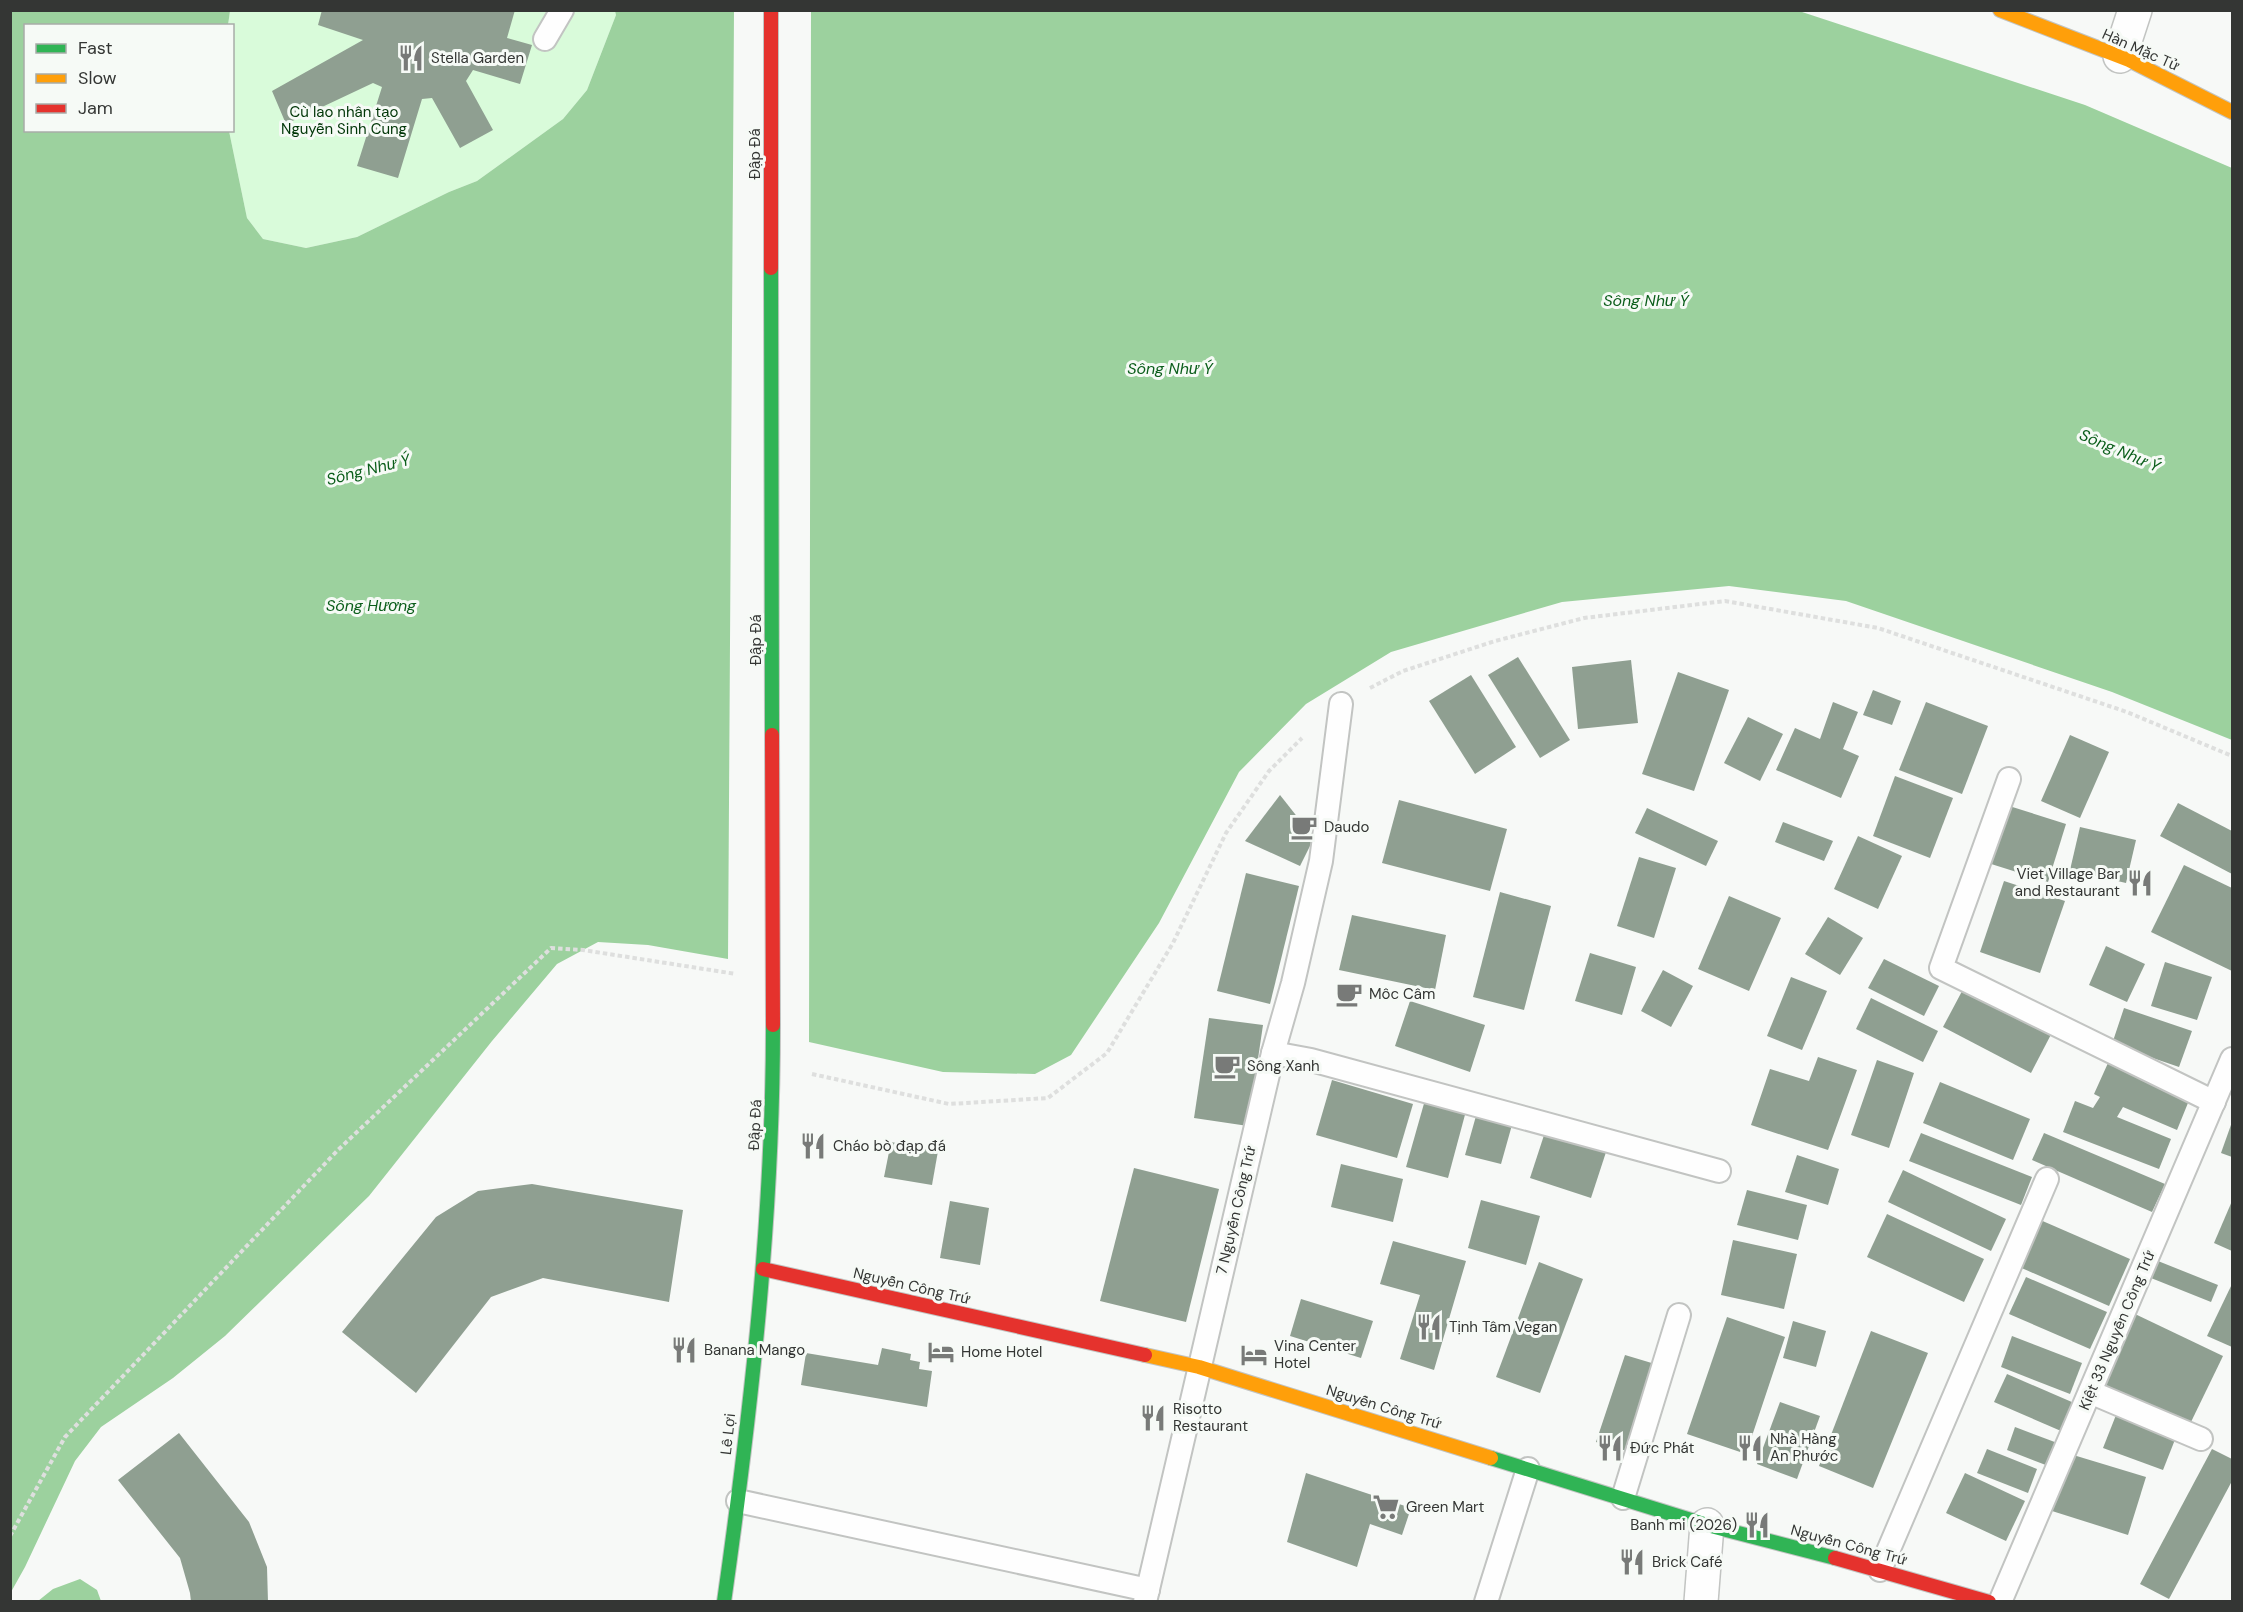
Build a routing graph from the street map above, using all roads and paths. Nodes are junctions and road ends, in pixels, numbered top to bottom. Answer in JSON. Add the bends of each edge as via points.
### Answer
{"nodes":[{"id":1,"x":562,"y":10,"type":"edge"},
{"id":2,"x":771,"y":10,"type":"edge"},
{"id":3,"x":2000,"y":10,"type":"edge"},
{"id":4,"x":2135,"y":10,"type":"edge"},
{"id":5,"x":545,"y":39,"type":"dead end"},
{"id":6,"x":2120,"y":56,"type":"junction"},
{"id":7,"x":2232,"y":112,"type":"edge"},
{"id":8,"x":1341,"y":704,"type":"junction"},
{"id":9,"x":2232,"y":756,"type":"edge"},
{"id":10,"x":2009,"y":779,"type":"dead end"},
{"id":11,"x":773,"y":980,"type":"junction"},
{"id":12,"x":1273,"y":1053,"type":"junction"},
{"id":13,"x":2232,"y":1059,"type":"edge"},
{"id":14,"x":773,"y":1066,"type":"junction"},
{"id":15,"x":2214,"y":1102,"type":"junction"},
{"id":16,"x":1719,"y":1171,"type":"dead end"},
{"id":17,"x":2047,"y":1179,"type":"dead end"},
{"id":18,"x":763,"y":1269,"type":"junction"},
{"id":19,"x":1678,"y":1315,"type":"dead end"},
{"id":20,"x":1199,"y":1367,"type":"junction"},
{"id":21,"x":2090,"y":1392,"type":"junction"},
{"id":22,"x":2201,"y":1439,"type":"dead end"},
{"id":23,"x":1528,"y":1470,"type":"junction"},
{"id":24,"x":1623,"y":1498,"type":"junction"},
{"id":25,"x":738,"y":1501,"type":"junction"},
{"id":26,"x":1707,"y":1525,"type":"junction"},
{"id":27,"x":10,"y":1536,"type":"edge"},
{"id":28,"x":1880,"y":1570,"type":"junction"},
{"id":29,"x":1146,"y":1596,"type":"edge"},
{"id":30,"x":724,"y":1602,"type":"edge"},
{"id":31,"x":1486,"y":1602,"type":"edge"},
{"id":32,"x":1701,"y":1602,"type":"edge"},
{"id":33,"x":1989,"y":1602,"type":"edge"},
{"id":34,"x":2000,"y":1602,"type":"edge"}],
"edges":[{"from":1,"to":5,"type":"lane"},
{"from":2,"to":11,"type":"main road","name":"Đập Đá"},
{"from":3,"to":6,"type":"main road","name":"Hàn Mặc Tử"},
{"from":4,"to":6,"type":"street"},
{"from":6,"to":7,"type":"main road","name":"Hàn Mặc Tử"},
{"from":8,"to":9,"type":"path","via":[[1403,671],[1495,641],[1584,618],[1725,601],[1878,628],[2127,712]]},
{"from":8,"to":12,"type":"lane","name":"7 Nguyễn Công Trứ","via":[[1322,861]]},
{"from":8,"to":14,"type":"path","via":[[1269,771],[1226,833],[1173,943],[1107,1053],[1048,1098],[949,1104]]},
{"from":10,"to":15,"type":"lane","via":[[1941,968]]},
{"from":11,"to":14,"type":"main road","name":"Đập Đá"},
{"from":11,"to":27,"type":"path","via":[[551,948],[338,1150],[65,1437]]},
{"from":12,"to":16,"type":"lane"},
{"from":12,"to":20,"type":"lane","name":"7 Nguyễn Công Trứ"},
{"from":13,"to":15,"type":"lane","name":"Kiệt 33 Nguyễn Công Trứ"},
{"from":14,"to":18,"type":"main road","name":"Đập Đá"},
{"from":15,"to":21,"type":"lane","name":"Kiệt 33 Nguyễn Công Trứ"},
{"from":17,"to":28,"type":"lane"},
{"from":18,"to":20,"type":"main road","name":"Nguyễn Công Trứ"},
{"from":18,"to":25,"type":"main road","name":"Lê Lợi"},
{"from":19,"to":24,"type":"lane"},
{"from":20,"to":23,"type":"main road","name":"Nguyễn Công Trứ"},
{"from":20,"to":29,"type":"lane","name":"7 Nguyễn Công Trứ"},
{"from":21,"to":22,"type":"lane"},
{"from":21,"to":34,"type":"lane","name":"Kiệt 33 Nguyễn Công Trứ"},
{"from":23,"to":24,"type":"main road","name":"Nguyễn Công Trứ"},
{"from":23,"to":31,"type":"lane"},
{"from":24,"to":26,"type":"main road","name":"Nguyễn Công Trứ"},
{"from":25,"to":29,"type":"lane"},
{"from":25,"to":30,"type":"main road","name":"Lê Lợi"},
{"from":26,"to":28,"type":"main road","name":"Nguyễn Công Trứ"},
{"from":26,"to":32,"type":"street"},
{"from":28,"to":33,"type":"main road","name":"Nguyễn Công Trứ"}]}
